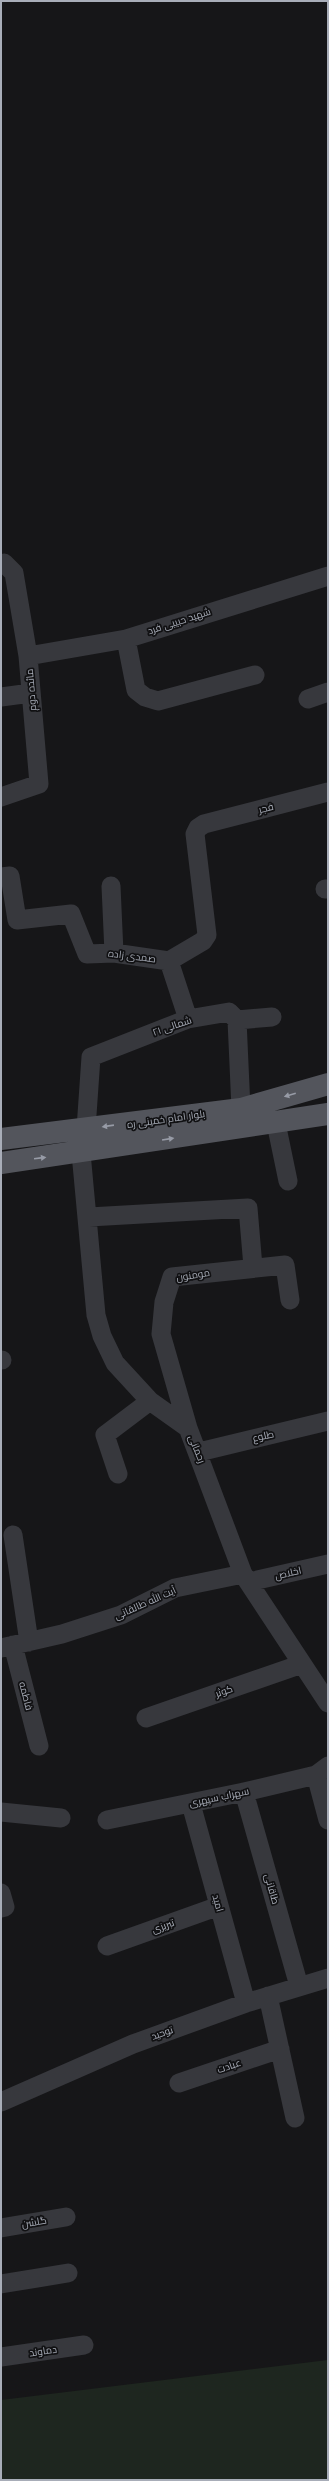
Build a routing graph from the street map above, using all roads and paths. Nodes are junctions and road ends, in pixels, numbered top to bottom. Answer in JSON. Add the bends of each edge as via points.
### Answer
{"nodes":[{"id":1,"x":1,"y":564,"type":"edge"},
{"id":2,"x":328,"y":576,"type":"edge"},
{"id":3,"x":126,"y":639,"type":"junction"},
{"id":4,"x":28,"y":656,"type":"junction"},
{"id":5,"x":255,"y":675,"type":"dead end"},
{"id":6,"x":328,"y":692,"type":"edge"},
{"id":7,"x":31,"y":693,"type":"junction"},
{"id":8,"x":1,"y":697,"type":"edge"},
{"id":9,"x":308,"y":699,"type":"dead end"},
{"id":10,"x":328,"y":792,"type":"edge"},
{"id":11,"x":1,"y":797,"type":"edge"},
{"id":12,"x":1,"y":877,"type":"edge"},
{"id":13,"x":111,"y":886,"type":"dead end"},
{"id":14,"x":114,"y":953,"type":"junction"},
{"id":15,"x":169,"y":961,"type":"junction"},
{"id":16,"x":272,"y":1017,"type":"dead end"},
{"id":17,"x":188,"y":1019,"type":"junction"},
{"id":18,"x":237,"y":1020,"type":"junction"},
{"id":19,"x":328,"y":1084,"type":"edge"},
{"id":20,"x":241,"y":1109,"type":"junction"},
{"id":21,"x":328,"y":1114,"type":"edge"},
{"id":22,"x":276,"y":1123,"type":"junction"},
{"id":23,"x":86,"y":1129,"type":"junction"},
{"id":24,"x":1,"y":1139,"type":"edge"},
{"id":25,"x":81,"y":1152,"type":"junction"},
{"id":26,"x":1,"y":1163,"type":"edge"},
{"id":27,"x":288,"y":1180,"type":"dead end"},
{"id":28,"x":89,"y":1217,"type":"junction"},
{"id":29,"x":253,"y":1267,"type":"junction"},
{"id":30,"x":290,"y":1300,"type":"dead end"},
{"id":31,"x":150,"y":1401,"type":"junction"},
{"id":32,"x":328,"y":1421,"type":"edge"},
{"id":33,"x":188,"y":1428,"type":"junction"},
{"id":34,"x":199,"y":1452,"type":"junction"},
{"id":35,"x":118,"y":1474,"type":"dead end"},
{"id":36,"x":13,"y":1535,"type":"dead end"},
{"id":37,"x":328,"y":1564,"type":"edge"},
{"id":38,"x":246,"y":1578,"type":"junction"},
{"id":39,"x":14,"y":1645,"type":"edge"},
{"id":40,"x":302,"y":1664,"type":"junction"},
{"id":41,"x":328,"y":1703,"type":"edge"},
{"id":42,"x":146,"y":1718,"type":"dead end"},
{"id":43,"x":39,"y":1746,"type":"dead end"},
{"id":44,"x":322,"y":1770,"type":"edge"},
{"id":45,"x":244,"y":1792,"type":"junction"},
{"id":46,"x":191,"y":1804,"type":"junction"},
{"id":47,"x":1,"y":1812,"type":"edge"},
{"id":48,"x":61,"y":1818,"type":"dead end"},
{"id":49,"x":107,"y":1820,"type":"dead end"},
{"id":50,"x":328,"y":1820,"type":"edge"},
{"id":51,"x":1,"y":1893,"type":"edge"},
{"id":52,"x":219,"y":1906,"type":"junction"},
{"id":53,"x":1,"y":1908,"type":"edge"},
{"id":54,"x":107,"y":1946,"type":"dead end"},
{"id":55,"x":328,"y":1978,"type":"edge"},
{"id":56,"x":300,"y":1986,"type":"junction"},
{"id":57,"x":268,"y":1996,"type":"junction"},
{"id":58,"x":246,"y":2003,"type":"junction"},
{"id":59,"x":280,"y":2048,"type":"junction"},
{"id":60,"x":179,"y":2083,"type":"dead end"},
{"id":61,"x":1,"y":2102,"type":"edge"},
{"id":62,"x":295,"y":2118,"type":"dead end"},
{"id":63,"x":66,"y":2217,"type":"dead end"},
{"id":64,"x":1,"y":2228,"type":"edge"},
{"id":65,"x":68,"y":2273,"type":"dead end"},
{"id":66,"x":1,"y":2284,"type":"edge"},
{"id":67,"x":84,"y":2345,"type":"dead end"},
{"id":68,"x":1,"y":2357,"type":"edge"}],
"edges":[{"from":1,"to":4,"type":"street","name":"مائده دوم","via":[[4,563],[14,573]]},
{"from":2,"to":3,"type":"street","name":"شهید حبیبی فرد"},
{"from":3,"to":4,"type":"street","name":"شهید حبیبی فرد"},
{"from":3,"to":5,"type":"street","via":[[136,690],[144,697],[158,701]]},
{"from":4,"to":7,"type":"street","name":"مائده دوم"},
{"from":6,"to":9,"type":"street"},
{"from":7,"to":8,"type":"street"},
{"from":7,"to":11,"type":"street","name":"مائده دوم","via":[[39,784]]},
{"from":10,"to":15,"type":"street","name":"فجر","via":[[204,824],[198,828],[195,834],[207,935],[203,941]]},
{"from":12,"to":14,"type":"street","name":"صمدی زاده","via":[[10,876],[17,920],[71,914],[87,954]]},
{"from":13,"to":14,"type":"street"},
{"from":14,"to":15,"type":"street","name":"صمدی زاده"},
{"from":15,"to":17,"type":"street","name":"صمدی زاده"},
{"from":16,"to":18,"type":"street"},
{"from":17,"to":18,"type":"street","name":"۲۱ شمالی","via":[[229,1012]]},
{"from":17,"to":23,"type":"street","name":"۲۱ شمالی","via":[[91,1057]]},
{"from":18,"to":20,"type":"street"},
{"from":19,"to":20,"type":"main road","name":"بلوار امام خمینی ره","one_way":true},
{"from":20,"to":23,"type":"main road","name":"بلوار امام خمینی ره","one_way":true},
{"from":21,"to":22,"type":"main road","name":"بلوار امام خمینی ره"},
{"from":25,"to":22,"type":"main road","name":"بلوار امام خمینی ره","one_way":true},
{"from":22,"to":27,"type":"street"},
{"from":23,"to":24,"type":"main road","name":"بلوار امام خمینی ره"},
{"from":23,"to":25,"type":"street","name":"رحمانی"},
{"from":26,"to":25,"type":"main road","name":"بلوار امام خمینی ره","one_way":true},
{"from":25,"to":28,"type":"street","name":"رحمانی"},
{"from":28,"to":29,"type":"street","via":[[248,1208]]},
{"from":28,"to":31,"type":"street","name":"رحمانی","via":[[96,1315],[102,1336],[115,1364]]},
{"from":29,"to":30,"type":"street","name":"مومنون","via":[[285,1265]]},
{"from":29,"to":33,"type":"street","name":"مومنون","via":[[172,1277],[164,1302],[161,1334]]},
{"from":31,"to":33,"type":"street","name":"رحمانی"},
{"from":31,"to":35,"type":"street","via":[[105,1435]]},
{"from":32,"to":34,"type":"street","name":"طلوع"},
{"from":33,"to":34,"type":"street","name":"رحمانی"},
{"from":34,"to":38,"type":"street","name":"رحمانی"},
{"from":36,"to":39,"type":"street","name":"فاطمه"},
{"from":37,"to":38,"type":"street","name":"اخلاص"},
{"from":38,"to":39,"type":"street","name":"آیت الله طالقانی","via":[[174,1588],[121,1615],[62,1634]]},
{"from":38,"to":40,"type":"street","name":"رحمانی"},
{"from":39,"to":43,"type":"street","name":"فاطمه"},
{"from":40,"to":41,"type":"street","name":"رحمانی"},
{"from":40,"to":42,"type":"street","name":"کوثر"},
{"from":44,"to":45,"type":"street","name":"سهراب سپهری"},
{"from":44,"to":50,"type":"street"},
{"from":45,"to":46,"type":"street","name":"سهراب سپهری"},
{"from":45,"to":56,"type":"street","name":"طاقانی"},
{"from":46,"to":49,"type":"street","name":"سهراب سپهری"},
{"from":46,"to":52,"type":"street","name":"امید"},
{"from":47,"to":48,"type":"street"},
{"from":51,"to":53,"type":"street","via":[[5,1907]]},
{"from":52,"to":54,"type":"street","name":"تبریزی"},
{"from":52,"to":58,"type":"street","name":"امید"},
{"from":55,"to":56,"type":"street","name":"توحید"},
{"from":56,"to":57,"type":"street","name":"توحید"},
{"from":57,"to":58,"type":"street","name":"توحید"},
{"from":57,"to":59,"type":"street"},
{"from":58,"to":61,"type":"street","name":"توحید","via":[[133,2044]]},
{"from":59,"to":60,"type":"street","name":"عبادت"},
{"from":59,"to":62,"type":"street"},
{"from":63,"to":64,"type":"street","name":"گلشن"},
{"from":65,"to":66,"type":"street"},
{"from":67,"to":68,"type":"street","name":"دماوند"}]}
